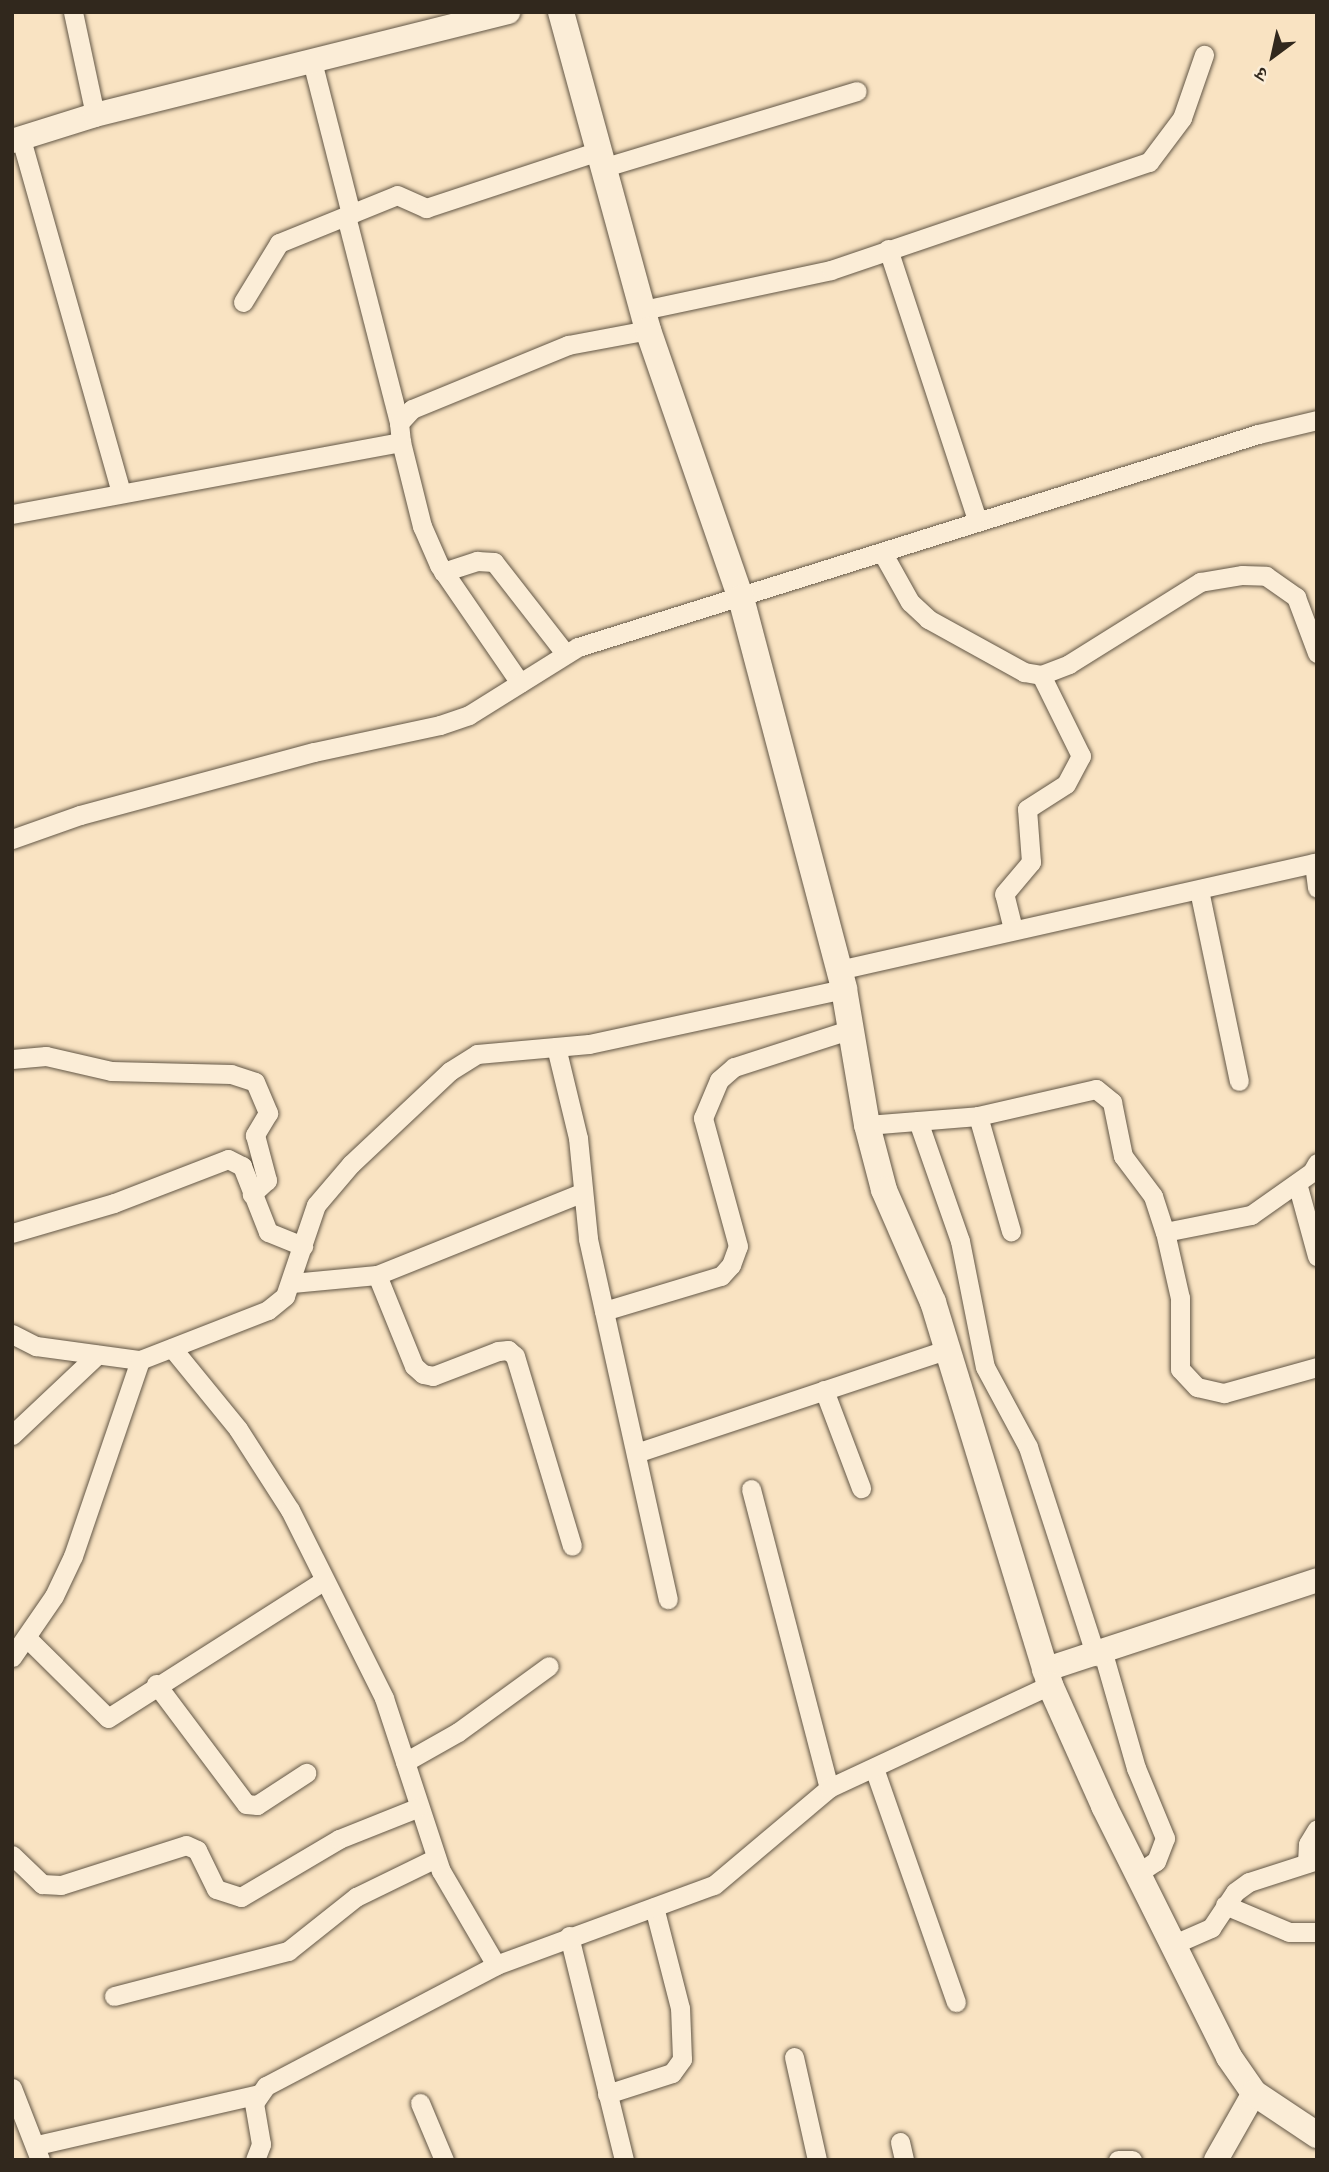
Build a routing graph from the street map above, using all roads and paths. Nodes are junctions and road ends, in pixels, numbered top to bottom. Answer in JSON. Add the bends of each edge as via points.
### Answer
{"nodes":[{"id":1,"x":73,"y":12,"type":"edge"},
{"id":2,"x":508,"y":12,"type":"edge"},
{"id":3,"x":561,"y":12,"type":"edge"},
{"id":4,"x":1204,"y":55,"type":"dead end"},
{"id":5,"x":312,"y":61,"type":"junction"},
{"id":6,"x":857,"y":91,"type":"dead end"},
{"id":7,"x":95,"y":115,"type":"junction"},
{"id":8,"x":16,"y":140,"type":"edge"},
{"id":9,"x":600,"y":160,"type":"junction"},
{"id":10,"x":348,"y":215,"type":"junction"},
{"id":11,"x":888,"y":249,"type":"junction"},
{"id":12,"x":243,"y":302,"type":"dead end"},
{"id":13,"x":646,"y":320,"type":"junction"},
{"id":14,"x":1317,"y":421,"type":"edge"},
{"id":15,"x":400,"y":433,"type":"junction"},
{"id":16,"x":121,"y":492,"type":"junction"},
{"id":17,"x":13,"y":513,"type":"edge"},
{"id":18,"x":978,"y":522,"type":"junction"},
{"id":19,"x":882,"y":552,"type":"junction"},
{"id":20,"x":443,"y":572,"type":"junction"},
{"id":21,"x":741,"y":598,"type":"junction"},
{"id":22,"x":564,"y":652,"type":"junction"},
{"id":23,"x":1317,"y":653,"type":"edge"},
{"id":24,"x":1041,"y":675,"type":"junction"},
{"id":25,"x":520,"y":683,"type":"junction"},
{"id":26,"x":12,"y":839,"type":"edge"},
{"id":27,"x":1316,"y":862,"type":"edge"},
{"id":28,"x":1317,"y":888,"type":"edge"},
{"id":29,"x":1199,"y":890,"type":"junction"},
{"id":30,"x":1013,"y":929,"type":"junction"},
{"id":31,"x":841,"y":979,"type":"junction"},
{"id":32,"x":852,"y":1029,"type":"junction"},
{"id":33,"x":556,"y":1047,"type":"junction"},
{"id":34,"x":12,"y":1059,"type":"edge"},
{"id":35,"x":1239,"y":1081,"type":"dead end"},
{"id":36,"x":978,"y":1116,"type":"junction"},
{"id":37,"x":918,"y":1121,"type":"junction"},
{"id":38,"x":867,"y":1125,"type":"junction"},
{"id":39,"x":1317,"y":1163,"type":"edge"},
{"id":40,"x":1297,"y":1183,"type":"junction"},
{"id":41,"x":583,"y":1192,"type":"junction"},
{"id":42,"x":252,"y":1194,"type":"junction"},
{"id":43,"x":1011,"y":1231,"type":"dead end"},
{"id":44,"x":1165,"y":1232,"type":"junction"},
{"id":45,"x":12,"y":1233,"type":"edge"},
{"id":46,"x":303,"y":1247,"type":"junction"},
{"id":47,"x":1317,"y":1256,"type":"edge"},
{"id":48,"x":377,"y":1275,"type":"junction"},
{"id":49,"x":292,"y":1283,"type":"junction"},
{"id":50,"x":604,"y":1311,"type":"junction"},
{"id":51,"x":12,"y":1334,"type":"edge"},
{"id":52,"x":172,"y":1348,"type":"junction"},
{"id":53,"x":946,"y":1350,"type":"junction"},
{"id":54,"x":97,"y":1355,"type":"junction"},
{"id":55,"x":140,"y":1360,"type":"junction"},
{"id":56,"x":1317,"y":1367,"type":"edge"},
{"id":57,"x":824,"y":1390,"type":"junction"},
{"id":58,"x":12,"y":1435,"type":"edge"},
{"id":59,"x":636,"y":1453,"type":"junction"},
{"id":60,"x":861,"y":1488,"type":"dead end"},
{"id":61,"x":751,"y":1489,"type":"dead end"},
{"id":62,"x":572,"y":1546,"type":"dead end"},
{"id":63,"x":1317,"y":1580,"type":"edge"},
{"id":64,"x":323,"y":1581,"type":"junction"},
{"id":65,"x":668,"y":1599,"type":"dead end"},
{"id":66,"x":28,"y":1639,"type":"junction"},
{"id":67,"x":1099,"y":1654,"type":"junction"},
{"id":68,"x":12,"y":1657,"type":"edge"},
{"id":69,"x":549,"y":1667,"type":"dead end"},
{"id":70,"x":1047,"y":1678,"type":"junction"},
{"id":71,"x":156,"y":1684,"type":"junction"},
{"id":72,"x":405,"y":1762,"type":"junction"},
{"id":73,"x":874,"y":1768,"type":"junction"},
{"id":74,"x":306,"y":1773,"type":"dead end"},
{"id":75,"x":829,"y":1788,"type":"junction"},
{"id":76,"x":417,"y":1808,"type":"junction"},
{"id":77,"x":1317,"y":1829,"type":"edge"},
{"id":78,"x":12,"y":1855,"type":"edge"},
{"id":79,"x":436,"y":1858,"type":"junction"},
{"id":80,"x":1312,"y":1861,"type":"edge"},
{"id":81,"x":1137,"y":1874,"type":"junction"},
{"id":82,"x":1225,"y":1905,"type":"junction"},
{"id":83,"x":654,"y":1908,"type":"junction"},
{"id":84,"x":1317,"y":1932,"type":"edge"},
{"id":85,"x":569,"y":1937,"type":"junction"},
{"id":86,"x":1172,"y":1945,"type":"junction"},
{"id":87,"x":496,"y":1965,"type":"junction"},
{"id":88,"x":114,"y":1996,"type":"dead end"},
{"id":89,"x":956,"y":2002,"type":"dead end"},
{"id":90,"x":793,"y":2057,"type":"dead end"},
{"id":91,"x":12,"y":2088,"type":"edge"},
{"id":92,"x":1254,"y":2093,"type":"junction"},
{"id":93,"x":259,"y":2094,"type":"junction"},
{"id":94,"x":607,"y":2094,"type":"junction"},
{"id":95,"x":420,"y":2103,"type":"dead end"},
{"id":96,"x":1317,"y":2135,"type":"edge"},
{"id":97,"x":39,"y":2153,"type":"edge"},
{"id":98,"x":255,"y":2160,"type":"edge"},
{"id":99,"x":444,"y":2160,"type":"edge"},
{"id":100,"x":624,"y":2160,"type":"edge"},
{"id":101,"x":817,"y":2160,"type":"edge"},
{"id":102,"x":1118,"y":2160,"type":"edge"},
{"id":103,"x":1132,"y":2160,"type":"edge"},
{"id":104,"x":1216,"y":2160,"type":"edge"}],
"edges":[{"from":1,"to":7,"type":"street"},
{"from":2,"to":5,"type":"street"},
{"from":3,"to":9,"type":"main road"},
{"from":4,"to":11,"type":"street","via":[[1182,118],[1149,162]]},
{"from":5,"to":7,"type":"street"},
{"from":5,"to":10,"type":"street"},
{"from":6,"to":9,"type":"street"},
{"from":7,"to":8,"type":"street"},
{"from":8,"to":16,"type":"street"},
{"from":9,"to":10,"type":"street","via":[[426,208],[397,195]]},
{"from":9,"to":13,"type":"main road"},
{"from":10,"to":12,"type":"street","via":[[279,243]]},
{"from":10,"to":15,"type":"street"},
{"from":11,"to":13,"type":"street","via":[[831,270]]},
{"from":11,"to":18,"type":"street"},
{"from":13,"to":15,"type":"street","via":[[568,345],[412,409]]},
{"from":13,"to":21,"type":"main road"},
{"from":14,"to":18,"type":"street","via":[[1258,434]]},
{"from":15,"to":16,"type":"street"},
{"from":15,"to":20,"type":"street","via":[[422,526]]},
{"from":16,"to":17,"type":"street"},
{"from":18,"to":19,"type":"street"},
{"from":19,"to":21,"type":"street"},
{"from":19,"to":24,"type":"street","via":[[910,602],[928,619],[1024,672]]},
{"from":20,"to":22,"type":"street","via":[[477,561],[494,562]]},
{"from":20,"to":25,"type":"street"},
{"from":21,"to":22,"type":"street"},
{"from":21,"to":31,"type":"main road"},
{"from":22,"to":25,"type":"street"},
{"from":23,"to":24,"type":"street","via":[[1296,597],[1266,576],[1242,575],[1200,582],[1160,603],[1103,645]]},
{"from":24,"to":30,"type":"street","via":[[1081,756],[1066,784],[1027,809],[1031,862],[1004,894]]},
{"from":25,"to":26,"type":"street","via":[[469,715],[440,725],[301,755],[80,815]]},
{"from":27,"to":28,"type":"street"},
{"from":27,"to":29,"type":"street"},
{"from":29,"to":30,"type":"street"},
{"from":29,"to":35,"type":"street"},
{"from":30,"to":31,"type":"street"},
{"from":31,"to":32,"type":"main road"},
{"from":31,"to":33,"type":"street"},
{"from":32,"to":38,"type":"main road"},
{"from":32,"to":50,"type":"street","via":[[734,1067],[719,1080],[703,1118],[738,1246],[731,1265],[721,1276]]},
{"from":33,"to":41,"type":"street","via":[[578,1138]]},
{"from":33,"to":46,"type":"street","via":[[477,1054],[450,1071],[351,1164],[316,1205]]},
{"from":34,"to":42,"type":"street","via":[[46,1056],[111,1070],[231,1074],[256,1082],[268,1113],[255,1135],[267,1180]]},
{"from":36,"to":37,"type":"street"},
{"from":36,"to":43,"type":"street"},
{"from":36,"to":44,"type":"street","via":[[1087,1090],[1105,1092],[1112,1102],[1123,1156],[1153,1196]]},
{"from":37,"to":38,"type":"street"},
{"from":37,"to":67,"type":"street","via":[[960,1241],[985,1367],[1028,1447]]},
{"from":38,"to":53,"type":"main road","via":[[884,1190],[916,1259]]},
{"from":39,"to":40,"type":"street"},
{"from":40,"to":44,"type":"street","via":[[1251,1215]]},
{"from":40,"to":47,"type":"street"},
{"from":41,"to":48,"type":"street"},
{"from":41,"to":50,"type":"street"},
{"from":42,"to":45,"type":"street","via":[[242,1166],[228,1159],[114,1203]]},
{"from":42,"to":46,"type":"street","via":[[268,1232]]},
{"from":44,"to":56,"type":"street","via":[[1180,1298],[1180,1369],[1197,1387],[1224,1393]]},
{"from":46,"to":49,"type":"street"},
{"from":48,"to":49,"type":"street"},
{"from":48,"to":62,"type":"street","via":[[414,1366],[422,1374],[433,1376],[508,1349],[514,1356]]},
{"from":49,"to":52,"type":"street","via":[[268,1310]]},
{"from":50,"to":59,"type":"street"},
{"from":51,"to":54,"type":"street","via":[[36,1346]]},
{"from":52,"to":55,"type":"street"},
{"from":52,"to":64,"type":"street","via":[[245,1441],[290,1510]]},
{"from":53,"to":57,"type":"street"},
{"from":53,"to":70,"type":"main road"},
{"from":54,"to":55,"type":"street"},
{"from":54,"to":58,"type":"street"},
{"from":55,"to":66,"type":"street","via":[[73,1556]]},
{"from":57,"to":59,"type":"street"},
{"from":57,"to":60,"type":"street"},
{"from":59,"to":65,"type":"street"},
{"from":61,"to":75,"type":"street"},
{"from":63,"to":67,"type":"street"},
{"from":64,"to":71,"type":"street"},
{"from":64,"to":72,"type":"street","via":[[384,1698]]},
{"from":66,"to":68,"type":"street"},
{"from":66,"to":71,"type":"street","via":[[105,1717]]},
{"from":67,"to":70,"type":"street"},
{"from":67,"to":81,"type":"street","via":[[1136,1768],[1165,1838],[1156,1861]]},
{"from":69,"to":72,"type":"street","via":[[458,1732]]},
{"from":70,"to":73,"type":"street"},
{"from":70,"to":81,"type":"main road"},
{"from":71,"to":74,"type":"street","via":[[246,1804],[257,1805]]},
{"from":72,"to":76,"type":"street"},
{"from":73,"to":75,"type":"street"},
{"from":73,"to":89,"type":"street"},
{"from":75,"to":83,"type":"street","via":[[714,1885]]},
{"from":76,"to":78,"type":"street","via":[[339,1839],[241,1897],[216,1889],[197,1850],[186,1845],[61,1885],[42,1884]]},
{"from":76,"to":79,"type":"street"},
{"from":77,"to":80,"type":"street","via":[[1308,1844]]},
{"from":79,"to":87,"type":"street"},
{"from":79,"to":88,"type":"street","via":[[356,1897],[288,1951]]},
{"from":80,"to":82,"type":"street","via":[[1249,1882]]},
{"from":81,"to":86,"type":"main road"},
{"from":82,"to":84,"type":"street","via":[[1289,1932]]},
{"from":82,"to":86,"type":"street","via":[[1212,1928]]},
{"from":83,"to":85,"type":"street"},
{"from":83,"to":94,"type":"street","via":[[680,2008],[682,2059],[672,2073]]},
{"from":85,"to":87,"type":"street"},
{"from":85,"to":94,"type":"street"},
{"from":86,"to":92,"type":"main road","via":[[1229,2057]]},
{"from":87,"to":93,"type":"street","via":[[363,2032]]},
{"from":90,"to":101,"type":"street"},
{"from":91,"to":97,"type":"street"},
{"from":92,"to":96,"type":"main road"},
{"from":92,"to":104,"type":"street"},
{"from":93,"to":97,"type":"street"},
{"from":93,"to":98,"type":"street","via":[[254,2102],[261,2144]]},
{"from":94,"to":100,"type":"street"},
{"from":95,"to":99,"type":"street"},
{"from":102,"to":103,"type":"street"}]}
